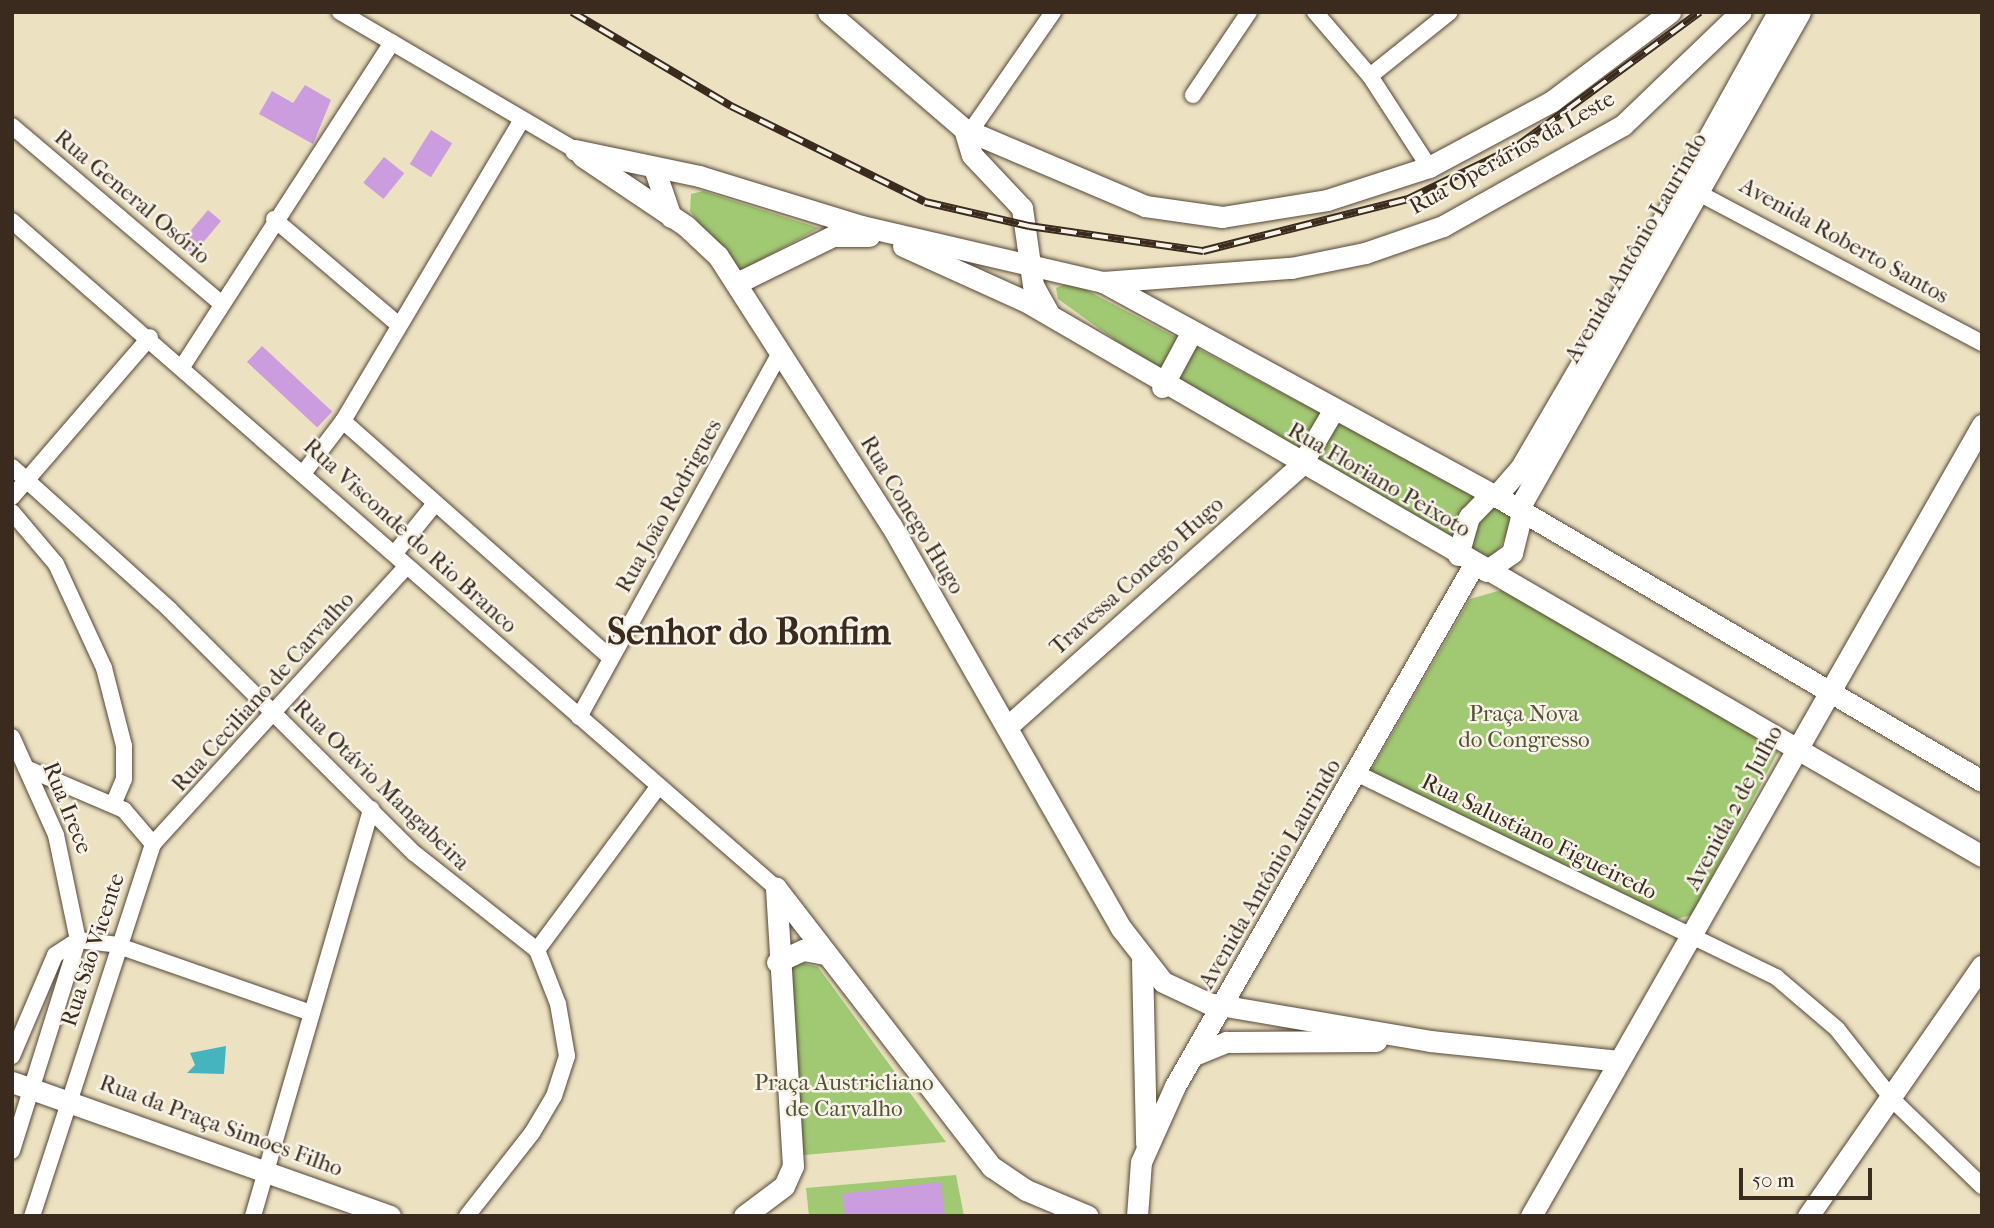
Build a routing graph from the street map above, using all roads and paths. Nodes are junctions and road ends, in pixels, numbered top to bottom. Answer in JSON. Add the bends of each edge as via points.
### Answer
{"nodes":[{"id":1,"x":340,"y":12,"type":"edge"},
{"id":2,"x":1053,"y":12,"type":"edge"},
{"id":3,"x":1249,"y":12,"type":"edge"},
{"id":4,"x":1315,"y":12,"type":"edge"},
{"id":5,"x":1450,"y":12,"type":"edge"},
{"id":6,"x":1670,"y":12,"type":"edge"},
{"id":7,"x":1741,"y":12,"type":"edge"},
{"id":8,"x":1778,"y":12,"type":"edge"},
{"id":9,"x":1800,"y":12,"type":"edge"},
{"id":10,"x":835,"y":14,"type":"edge"},
{"id":11,"x":392,"y":42,"type":"junction"},
{"id":12,"x":1370,"y":76,"type":"junction"},
{"id":13,"x":1193,"y":95,"type":"dead end"},
{"id":14,"x":522,"y":120,"type":"junction"},
{"id":15,"x":12,"y":126,"type":"edge"},
{"id":16,"x":967,"y":131,"type":"junction"},
{"id":17,"x":575,"y":150,"type":"junction"},
{"id":18,"x":1429,"y":167,"type":"junction"},
{"id":19,"x":654,"y":168,"type":"junction"},
{"id":20,"x":1691,"y":189,"type":"junction"},
{"id":21,"x":671,"y":217,"type":"junction"},
{"id":22,"x":274,"y":219,"type":"junction"},
{"id":23,"x":12,"y":220,"type":"edge"},
{"id":24,"x":1031,"y":266,"type":"junction"},
{"id":25,"x":1102,"y":282,"type":"junction"},
{"id":26,"x":737,"y":283,"type":"junction"},
{"id":27,"x":222,"y":304,"type":"junction"},
{"id":28,"x":398,"y":324,"type":"junction"},
{"id":29,"x":1056,"y":325,"type":"junction"},
{"id":30,"x":1190,"y":335,"type":"junction"},
{"id":31,"x":150,"y":337,"type":"junction"},
{"id":32,"x":1982,"y":343,"type":"edge"},
{"id":33,"x":779,"y":354,"type":"junction"},
{"id":34,"x":184,"y":364,"type":"junction"},
{"id":35,"x":1162,"y":387,"type":"junction"},
{"id":36,"x":1334,"y":409,"type":"junction"},
{"id":37,"x":343,"y":421,"type":"junction"},
{"id":38,"x":1982,"y":425,"type":"edge"},
{"id":39,"x":1301,"y":465,"type":"junction"},
{"id":40,"x":12,"y":467,"type":"edge"},
{"id":41,"x":305,"y":471,"type":"junction"},
{"id":42,"x":26,"y":482,"type":"junction"},
{"id":43,"x":1494,"y":495,"type":"junction"},
{"id":44,"x":12,"y":497,"type":"edge"},
{"id":45,"x":432,"y":506,"type":"junction"},
{"id":46,"x":12,"y":512,"type":"edge"},
{"id":47,"x":1520,"y":512,"type":"junction"},
{"id":48,"x":395,"y":553,"type":"junction"},
{"id":49,"x":1472,"y":564,"type":"junction"},
{"id":50,"x":405,"y":569,"type":"junction"},
{"id":51,"x":610,"y":657,"type":"junction"},
{"id":52,"x":1826,"y":693,"type":"junction"},
{"id":53,"x":276,"y":717,"type":"junction"},
{"id":54,"x":579,"y":717,"type":"junction"},
{"id":55,"x":1008,"y":726,"type":"junction"},
{"id":56,"x":12,"y":737,"type":"edge"},
{"id":57,"x":1794,"y":748,"type":"junction"},
{"id":58,"x":26,"y":768,"type":"junction"},
{"id":59,"x":1357,"y":774,"type":"junction"},
{"id":60,"x":1982,"y":781,"type":"edge"},
{"id":61,"x":659,"y":786,"type":"junction"},
{"id":62,"x":114,"y":803,"type":"junction"},
{"id":63,"x":371,"y":809,"type":"junction"},
{"id":64,"x":153,"y":844,"type":"junction"},
{"id":65,"x":1982,"y":856,"type":"edge"},
{"id":66,"x":776,"y":888,"type":"junction"},
{"id":67,"x":1694,"y":938,"type":"junction"},
{"id":68,"x":78,"y":940,"type":"junction"},
{"id":69,"x":116,"y":945,"type":"junction"},
{"id":70,"x":537,"y":950,"type":"junction"},
{"id":71,"x":825,"y":954,"type":"junction"},
{"id":72,"x":1142,"y":961,"type":"junction"},
{"id":73,"x":777,"y":962,"type":"junction"},
{"id":74,"x":1982,"y":966,"type":"edge"},
{"id":75,"x":1227,"y":1003,"type":"junction"},
{"id":76,"x":311,"y":1013,"type":"junction"},
{"id":77,"x":1430,"y":1041,"type":"junction"},
{"id":78,"x":12,"y":1056,"type":"edge"},
{"id":79,"x":1192,"y":1056,"type":"junction"},
{"id":80,"x":1619,"y":1061,"type":"junction"},
{"id":81,"x":12,"y":1082,"type":"edge"},
{"id":82,"x":34,"y":1087,"type":"junction"},
{"id":83,"x":69,"y":1098,"type":"junction"},
{"id":84,"x":1893,"y":1100,"type":"junction"},
{"id":85,"x":12,"y":1151,"type":"edge"},
{"id":86,"x":1146,"y":1151,"type":"junction"},
{"id":87,"x":265,"y":1169,"type":"junction"},
{"id":88,"x":1982,"y":1186,"type":"edge"},
{"id":89,"x":32,"y":1216,"type":"edge"},
{"id":90,"x":253,"y":1216,"type":"edge"},
{"id":91,"x":390,"y":1216,"type":"edge"},
{"id":92,"x":467,"y":1216,"type":"edge"},
{"id":93,"x":744,"y":1216,"type":"edge"},
{"id":94,"x":1088,"y":1216,"type":"edge"},
{"id":95,"x":1137,"y":1216,"type":"edge"},
{"id":96,"x":1531,"y":1216,"type":"edge"},
{"id":97,"x":1808,"y":1216,"type":"edge"}],
"edges":[{"from":1,"to":11,"type":"street"},
{"from":2,"to":16,"type":"street"},
{"from":3,"to":13,"type":"street"},
{"from":4,"to":12,"type":"street"},
{"from":5,"to":12,"type":"street"},
{"from":6,"to":18,"type":"street","name":"Rua Operários da Leste","via":[[1552,101]]},
{"from":7,"to":25,"type":"street","name":"Rua Operários da Leste","via":[[1623,125],[1443,226],[1365,253],[1240,276]]},
{"from":8,"to":20,"type":"street","name":"Avenida Antônio Laurindo"},
{"from":9,"to":20,"type":"street","name":"Avenida Antônio Laurindo"},
{"from":10,"to":16,"type":"street","name":"Rua Operários da Leste"},
{"from":11,"to":14,"type":"street"},
{"from":11,"to":22,"type":"street"},
{"from":12,"to":18,"type":"street"},
{"from":14,"to":17,"type":"street"},
{"from":14,"to":28,"type":"street"},
{"from":15,"to":27,"type":"street","name":"Rua General Osório"},
{"from":16,"to":18,"type":"street","name":"Rua Operários da Leste","via":[[1145,206],[1222,217],[1327,200]]},
{"from":16,"to":24,"type":"street","via":[[972,155],[1022,208]]},
{"from":17,"to":19,"type":"street","name":"Rua Floriano Peixoto"},
{"from":17,"to":21,"type":"street","name":"Rua Conego Hugo"},
{"from":19,"to":21,"type":"street"},
{"from":19,"to":24,"type":"street","name":"Rua Floriano Peixoto"},
{"from":20,"to":32,"type":"street","name":"Avenida Roberto Santos"},
{"from":20,"to":43,"type":"street","name":"Avenida Antônio Laurindo","via":[[1521,467]]},
{"from":20,"to":47,"type":"street","name":"Avenida Antônio Laurindo"},
{"from":21,"to":26,"type":"street","name":"Rua Conego Hugo","via":[[703,239]]},
{"from":22,"to":27,"type":"street"},
{"from":22,"to":28,"type":"street"},
{"from":23,"to":31,"type":"street","name":"Rua Visconde do Rio Branco"},
{"from":24,"to":25,"type":"street","name":"Rua Floriano Peixoto"},
{"from":24,"to":29,"type":"street","via":[[1033,285]]},
{"from":25,"to":30,"type":"street","name":"Rua Floriano Peixoto"},
{"from":26,"to":29,"type":"street","name":"Rua Floriano Peixoto","via":[[833,236],[858,233],[968,271]]},
{"from":26,"to":33,"type":"street","name":"Rua Conego Hugo"},
{"from":27,"to":34,"type":"street"},
{"from":28,"to":37,"type":"street"},
{"from":29,"to":35,"type":"street","name":"Rua Floriano Peixoto"},
{"from":30,"to":35,"type":"street"},
{"from":30,"to":36,"type":"street","name":"Rua Floriano Peixoto"},
{"from":31,"to":34,"type":"street","name":"Rua Visconde do Rio Branco"},
{"from":31,"to":42,"type":"street"},
{"from":33,"to":51,"type":"street","name":"Rua João Rodrigues"},
{"from":33,"to":55,"type":"street","name":"Rua Conego Hugo","via":[[891,525]]},
{"from":34,"to":41,"type":"street","name":"Rua Visconde do Rio Branco"},
{"from":35,"to":39,"type":"street","name":"Rua Floriano Peixoto"},
{"from":36,"to":39,"type":"street","name":"Travessa Conego Hugo"},
{"from":36,"to":43,"type":"street","name":"Rua Floriano Peixoto"},
{"from":37,"to":41,"type":"street"},
{"from":37,"to":45,"type":"street","name":"Rua Visconde do Rio Branco"},
{"from":38,"to":52,"type":"street","name":"Avenida 2 de Julho"},
{"from":39,"to":49,"type":"street","name":"Rua Floriano Peixoto"},
{"from":39,"to":55,"type":"street","name":"Travessa Conego Hugo"},
{"from":40,"to":42,"type":"street","name":"Rua Otávio Mangabeira"},
{"from":41,"to":48,"type":"street","name":"Rua Visconde do Rio Branco"},
{"from":42,"to":44,"type":"street"},
{"from":42,"to":53,"type":"street","name":"Rua Otávio Mangabeira","via":[[160,601]]},
{"from":43,"to":47,"type":"street","name":"Rua Floriano Peixoto"},
{"from":43,"to":49,"type":"street","name":"Avenida Antônio Laurindo","via":[[1462,529]]},
{"from":45,"to":48,"type":"street"},
{"from":45,"to":51,"type":"street","name":"Rua Visconde do Rio Branco"},
{"from":46,"to":62,"type":"street","via":[[55,564],[104,668],[124,746],[124,779]]},
{"from":47,"to":49,"type":"street","name":"Avenida Antônio Laurindo","via":[[1512,553]]},
{"from":47,"to":52,"type":"street","name":"Rua Floriano Peixoto"},
{"from":48,"to":50,"type":"street","name":"Rua Visconde do Rio Branco"},
{"from":49,"to":57,"type":"street","name":"Rua Floriano Peixoto"},
{"from":49,"to":59,"type":"street","name":"Avenida Antônio Laurindo"},
{"from":50,"to":53,"type":"street","name":"Rua Ceciliano de Carvalho"},
{"from":50,"to":54,"type":"street","name":"Rua Visconde do Rio Branco"},
{"from":51,"to":54,"type":"street","name":"Rua João Rodrigues"},
{"from":52,"to":57,"type":"street","name":"Avenida 2 de Julho"},
{"from":52,"to":60,"type":"street","name":"Rua Floriano Peixoto"},
{"from":53,"to":63,"type":"street","name":"Rua Otávio Mangabeira"},
{"from":53,"to":64,"type":"street","name":"Rua Ceciliano de Carvalho"},
{"from":54,"to":61,"type":"street","name":"Rua Visconde do Rio Branco"},
{"from":55,"to":72,"type":"street","name":"Rua Conego Hugo"},
{"from":56,"to":58,"type":"street","name":"Rua Irece"},
{"from":57,"to":65,"type":"street","name":"Rua Floriano Peixoto"},
{"from":57,"to":67,"type":"street","name":"Avenida 2 de Julho"},
{"from":58,"to":62,"type":"street"},
{"from":58,"to":68,"type":"street","name":"Rua Irece","via":[[71,880]]},
{"from":59,"to":67,"type":"street","name":"Rua Salustiano Figueiredo"},
{"from":59,"to":75,"type":"street","name":"Avenida Antônio Laurindo"},
{"from":61,"to":66,"type":"street","name":"Rua Visconde do Rio Branco"},
{"from":61,"to":70,"type":"street"},
{"from":62,"to":64,"type":"street"},
{"from":63,"to":70,"type":"street","name":"Rua Otávio Mangabeira","via":[[457,890]]},
{"from":63,"to":76,"type":"street"},
{"from":64,"to":69,"type":"street","name":"Rua São Vicente"},
{"from":66,"to":71,"type":"street"},
{"from":66,"to":73,"type":"street"},
{"from":67,"to":80,"type":"street","name":"Avenida 2 de Julho"},
{"from":67,"to":84,"type":"street","name":"Rua Salustiano Figueiredo","via":[[1742,956],[1800,996],[1853,1046]]},
{"from":68,"to":69,"type":"street"},
{"from":68,"to":78,"type":"street","via":[[55,955]]},
{"from":68,"to":82,"type":"street","name":"Rua São Vicente"},
{"from":69,"to":76,"type":"street"},
{"from":69,"to":83,"type":"street","name":"Rua São Vicente"},
{"from":70,"to":92,"type":"street","via":[[558,1004],[567,1056],[554,1096],[532,1133]]},
{"from":71,"to":73,"type":"street","via":[[803,950]]},
{"from":71,"to":94,"type":"street","via":[[992,1167],[1026,1190]]},
{"from":72,"to":75,"type":"street","via":[[1181,993]]},
{"from":72,"to":86,"type":"street"},
{"from":73,"to":93,"type":"street","via":[[793,1166],[784,1186]]},
{"from":74,"to":84,"type":"street"},
{"from":75,"to":77,"type":"street"},
{"from":75,"to":79,"type":"street","name":"Avenida Antônio Laurindo"},
{"from":76,"to":87,"type":"street"},
{"from":77,"to":79,"type":"street","via":[[1226,1042]]},
{"from":77,"to":80,"type":"street"},
{"from":79,"to":86,"type":"street","name":"Avenida Antônio Laurindo"},
{"from":80,"to":96,"type":"street","name":"Avenida 2 de Julho"},
{"from":81,"to":82,"type":"street","name":"Rua da Praça Simoes Filho"},
{"from":82,"to":83,"type":"street","name":"Rua da Praça Simoes Filho"},
{"from":82,"to":85,"type":"street","name":"Rua São Vicente"},
{"from":83,"to":87,"type":"street","name":"Rua da Praça Simoes Filho"},
{"from":83,"to":89,"type":"street","name":"Rua São Vicente"},
{"from":84,"to":88,"type":"street","name":"Rua Salustiano Figueiredo"},
{"from":84,"to":97,"type":"street"},
{"from":86,"to":95,"type":"street","name":"Avenida Antônio Laurindo"},
{"from":87,"to":90,"type":"street"},
{"from":87,"to":91,"type":"street","name":"Rua da Praça Simoes Filho"}]}
